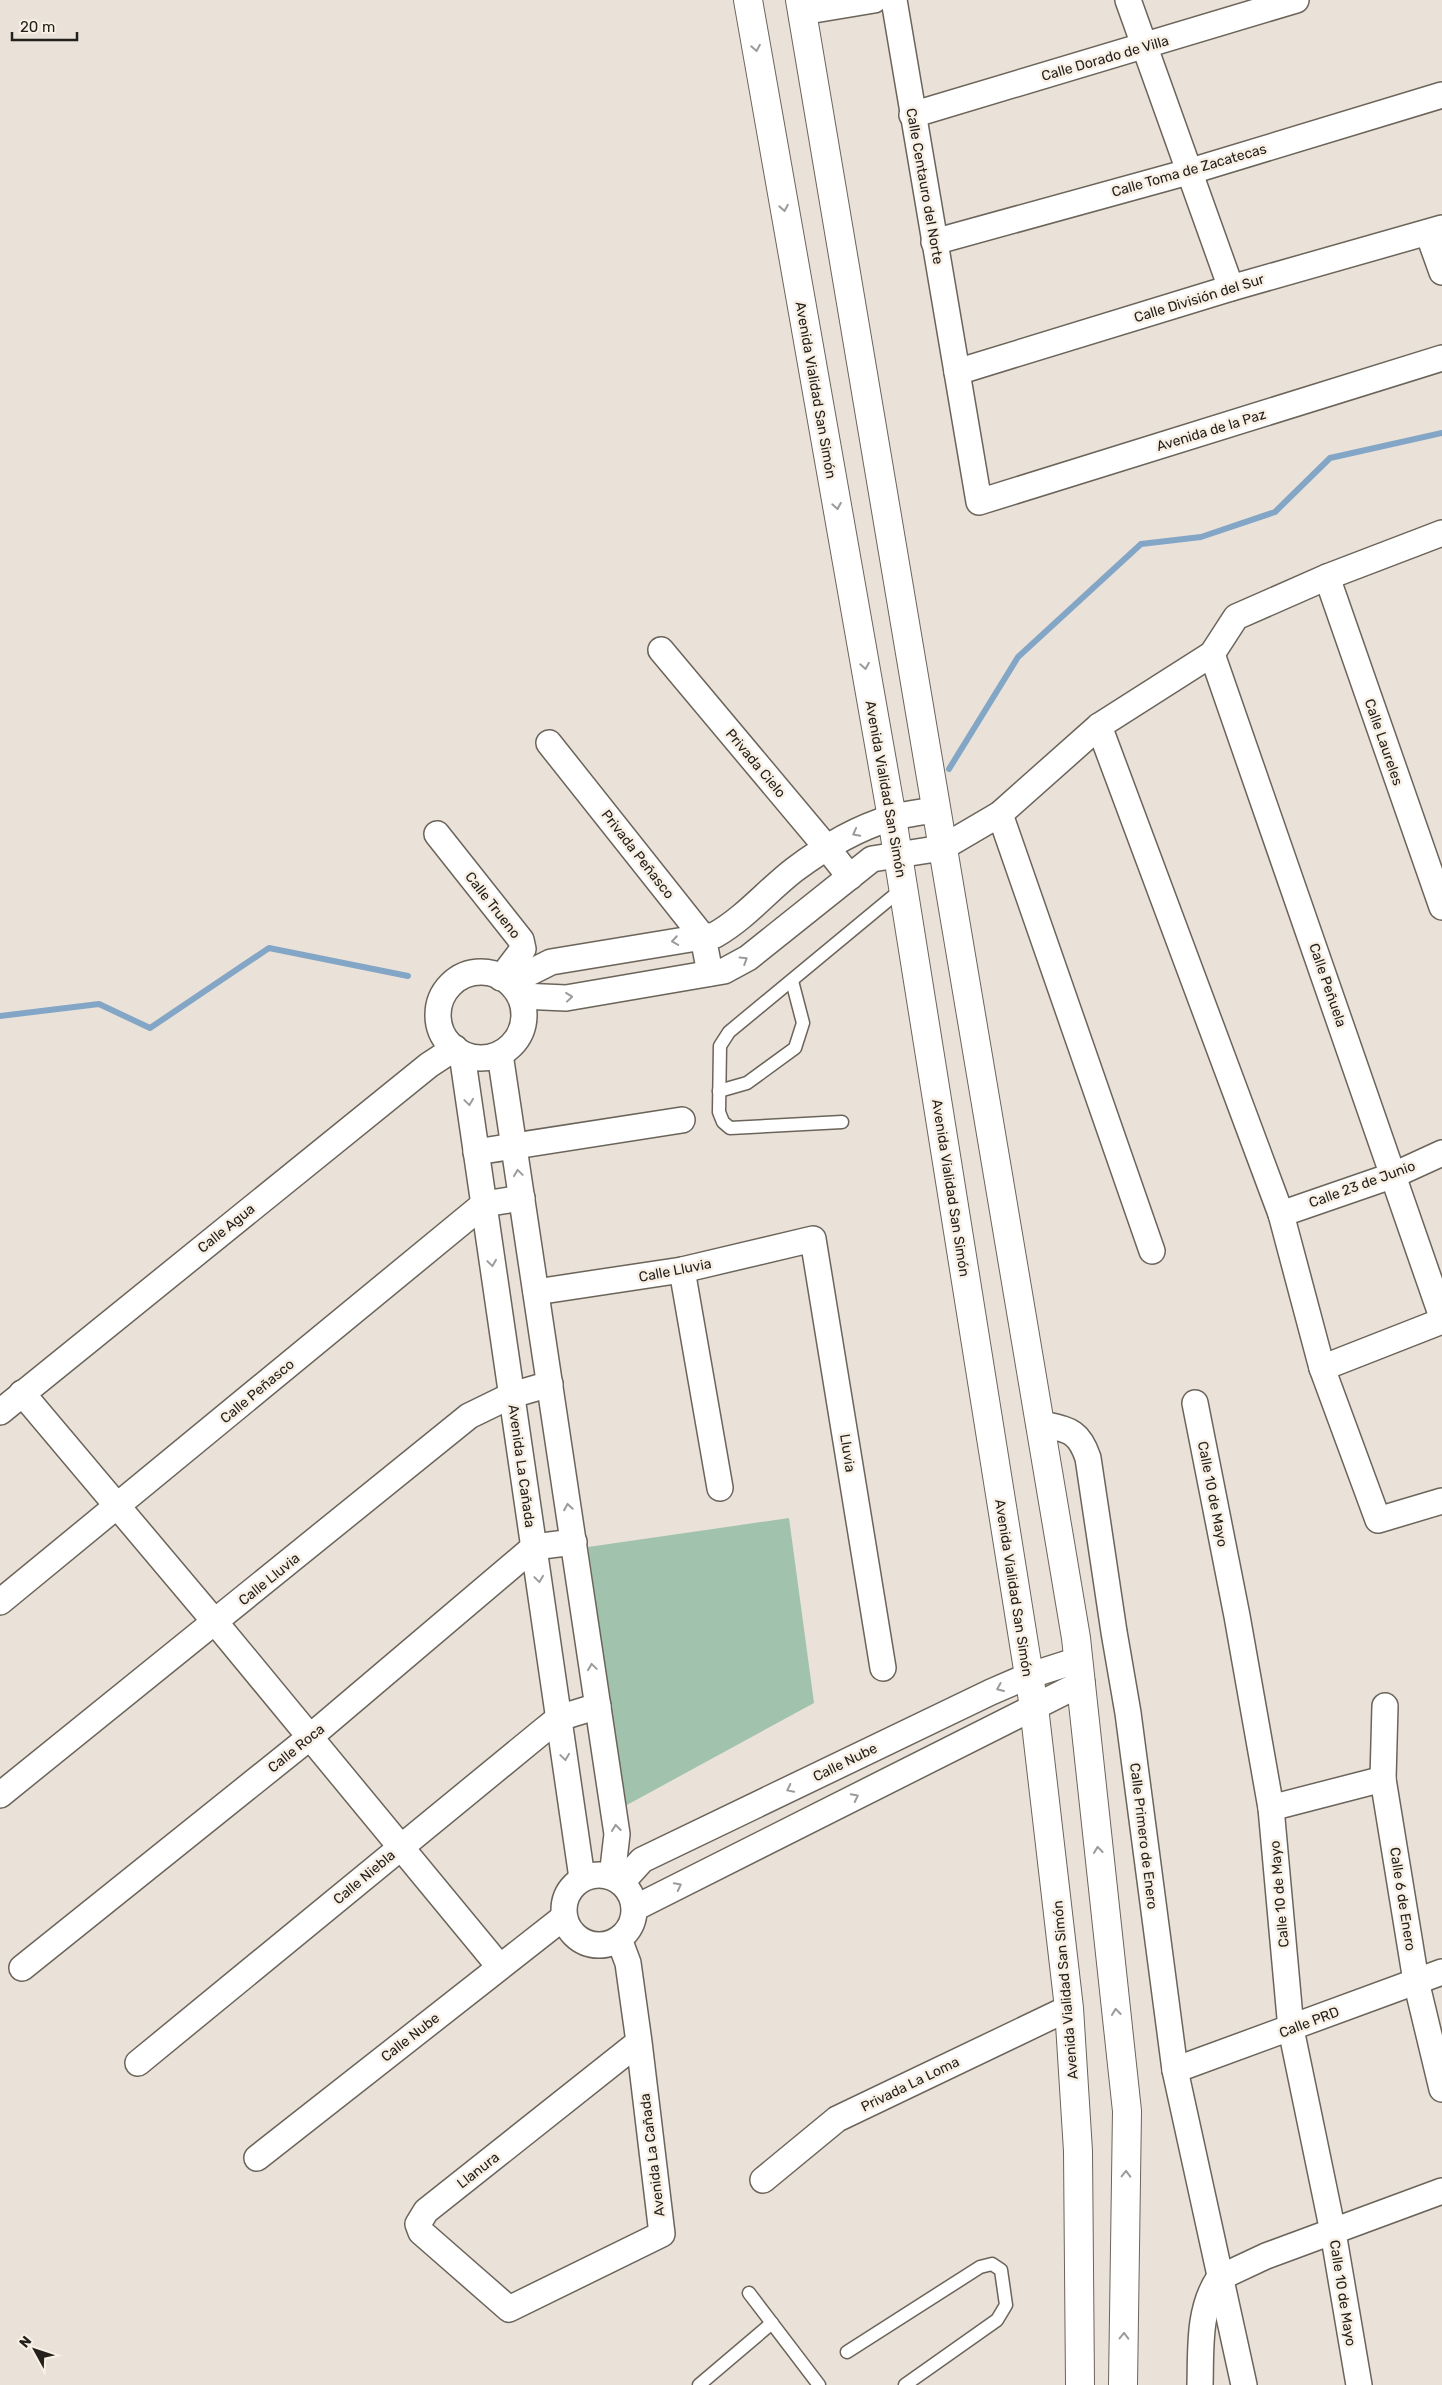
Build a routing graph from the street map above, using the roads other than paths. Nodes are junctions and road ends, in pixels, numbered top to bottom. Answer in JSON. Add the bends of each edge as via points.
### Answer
{"nodes":[{"id":1,"x":748,"y":0,"type":"edge"},
{"id":2,"x":874,"y":0,"type":"edge"},
{"id":3,"x":894,"y":0,"type":"edge"},
{"id":4,"x":1128,"y":0,"type":"edge"},
{"id":5,"x":1296,"y":0,"type":"edge"},
{"id":6,"x":801,"y":6,"type":"edge"},
{"id":7,"x":1145,"y":47,"type":"junction"},
{"id":8,"x":1442,"y":95,"type":"edge"},
{"id":9,"x":912,"y":115,"type":"junction"},
{"id":10,"x":1188,"y":172,"type":"junction"},
{"id":11,"x":1435,"y":231,"type":"edge"},
{"id":12,"x":934,"y":242,"type":"junction"},
{"id":13,"x":1442,"y":272,"type":"edge"},
{"id":14,"x":1231,"y":288,"type":"junction"},
{"id":15,"x":1442,"y":358,"type":"edge"},
{"id":16,"x":957,"y":372,"type":"junction"},
{"id":17,"x":979,"y":502,"type":"joint"},
{"id":18,"x":1442,"y":532,"type":"edge"},
{"id":19,"x":1327,"y":577,"type":"junction"},
{"id":20,"x":661,"y":650,"type":"dead end"},
{"id":21,"x":1212,"y":654,"type":"junction"},
{"id":22,"x":1099,"y":726,"type":"junction"},
{"id":23,"x":549,"y":743,"type":"dead end"},
{"id":24,"x":936,"y":810,"type":"junction"},
{"id":25,"x":1000,"y":814,"type":"junction"},
{"id":26,"x":892,"y":818,"type":"junction"},
{"id":27,"x":438,"y":834,"type":"dead end"},
{"id":28,"x":828,"y":848,"type":"junction"},
{"id":29,"x":942,"y":848,"type":"junction"},
{"id":30,"x":898,"y":855,"type":"junction"},
{"id":31,"x":850,"y":877,"type":"junction"},
{"id":32,"x":903,"y":888,"type":"junction"},
{"id":33,"x":1442,"y":907,"type":"edge"},
{"id":34,"x":703,"y":937,"type":"junction"},
{"id":35,"x":710,"y":974,"type":"junction"},
{"id":36,"x":792,"y":981,"type":"junction"},
{"id":37,"x":511,"y":985,"type":"junction"},
{"id":38,"x":458,"y":1051,"type":"junction"},
{"id":39,"x":500,"y":1054,"type":"junction"},
{"id":40,"x":719,"y":1091,"type":"junction"},
{"id":41,"x":682,"y":1120,"type":"dead end"},
{"id":42,"x":842,"y":1122,"type":"dead end"},
{"id":43,"x":514,"y":1146,"type":"junction"},
{"id":44,"x":476,"y":1152,"type":"junction"},
{"id":45,"x":1442,"y":1153,"type":"edge"},
{"id":46,"x":1394,"y":1175,"type":"junction"},
{"id":47,"x":522,"y":1198,"type":"junction"},
{"id":48,"x":484,"y":1204,"type":"junction"},
{"id":49,"x":1281,"y":1214,"type":"junction"},
{"id":50,"x":813,"y":1239,"type":"joint"},
{"id":51,"x":1152,"y":1251,"type":"dead end"},
{"id":52,"x":682,"y":1270,"type":"junction"},
{"id":53,"x":536,"y":1292,"type":"junction"},
{"id":54,"x":1442,"y":1319,"type":"edge"},
{"id":55,"x":542,"y":1332,"type":"junction"},
{"id":56,"x":504,"y":1347,"type":"junction"},
{"id":57,"x":1322,"y":1368,"type":"junction"},
{"id":58,"x":550,"y":1384,"type":"junction"},
{"id":59,"x":22,"y":1393,"type":"junction"},
{"id":60,"x":512,"y":1395,"type":"junction"},
{"id":61,"x":1195,"y":1402,"type":"dead end"},
{"id":62,"x":0,"y":1412,"type":"edge"},
{"id":63,"x":1039,"y":1423,"type":"junction"},
{"id":64,"x":720,"y":1488,"type":"dead end"},
{"id":65,"x":1442,"y":1501,"type":"edge"},
{"id":66,"x":118,"y":1507,"type":"junction"},
{"id":67,"x":574,"y":1542,"type":"junction"},
{"id":68,"x":534,"y":1547,"type":"junction"},
{"id":69,"x":0,"y":1602,"type":"edge"},
{"id":70,"x":215,"y":1622,"type":"junction"},
{"id":71,"x":1114,"y":1632,"type":"junction"},
{"id":72,"x":1079,"y":1660,"type":"junction"},
{"id":73,"x":884,"y":1668,"type":"dead end"},
{"id":74,"x":1028,"y":1676,"type":"junction"},
{"id":75,"x":598,"y":1706,"type":"junction"},
{"id":76,"x":1385,"y":1706,"type":"dead end"},
{"id":77,"x":1034,"y":1707,"type":"junction"},
{"id":78,"x":559,"y":1718,"type":"junction"},
{"id":79,"x":310,"y":1737,"type":"junction"},
{"id":80,"x":1383,"y":1779,"type":"junction"},
{"id":81,"x":0,"y":1795,"type":"edge"},
{"id":82,"x":1271,"y":1808,"type":"junction"},
{"id":83,"x":400,"y":1847,"type":"junction"},
{"id":84,"x":582,"y":1878,"type":"junction"},
{"id":85,"x":617,"y":1879,"type":"junction"},
{"id":86,"x":635,"y":1908,"type":"junction"},
{"id":87,"x":564,"y":1917,"type":"junction"},
{"id":88,"x":619,"y":1939,"type":"junction"},
{"id":89,"x":499,"y":1966,"type":"junction"},
{"id":90,"x":22,"y":1968,"type":"dead end"},
{"id":91,"x":1442,"y":1972,"type":"edge"},
{"id":92,"x":1416,"y":1981,"type":"junction"},
{"id":93,"x":1069,"y":2008,"type":"junction"},
{"id":94,"x":1291,"y":2029,"type":"junction"},
{"id":95,"x":639,"y":2042,"type":"junction"},
{"id":96,"x":138,"y":2064,"type":"dead end"},
{"id":97,"x":1175,"y":2070,"type":"junction"},
{"id":98,"x":1442,"y":2088,"type":"edge"},
{"id":99,"x":257,"y":2158,"type":"dead end"},
{"id":100,"x":764,"y":2180,"type":"dead end"},
{"id":101,"x":1442,"y":2191,"type":"edge"},
{"id":102,"x":1333,"y":2232,"type":"junction"},
{"id":103,"x":1219,"y":2278,"type":"junction"},
{"id":104,"x":750,"y":2293,"type":"dead end"},
{"id":105,"x":509,"y":2309,"type":"joint"},
{"id":106,"x":772,"y":2323,"type":"junction"},
{"id":107,"x":847,"y":2352,"type":"dead end"},
{"id":108,"x":699,"y":2385,"type":"edge"},
{"id":109,"x":819,"y":2385,"type":"edge"},
{"id":110,"x":905,"y":2385,"type":"edge"},
{"id":111,"x":1080,"y":2385,"type":"edge"},
{"id":112,"x":1123,"y":2385,"type":"edge"},
{"id":113,"x":1200,"y":2385,"type":"edge"},
{"id":114,"x":1244,"y":2385,"type":"edge"},
{"id":115,"x":1358,"y":2385,"type":"edge"}],
"edges":[{"from":1,"to":26,"type":"main road","name":"Avenida Vialidad San Simón","one_way":true},
{"from":2,"to":6,"type":"street"},
{"from":3,"to":9,"type":"street","name":"Calle Centauro del Norte"},
{"from":4,"to":7,"type":"street"},
{"from":5,"to":7,"type":"street","name":"Calle Dorado de Villa"},
{"from":6,"to":24,"type":"main road"},
{"from":7,"to":9,"type":"street","name":"Calle Dorado de Villa"},
{"from":7,"to":10,"type":"street"},
{"from":8,"to":10,"type":"street","name":"Calle Toma de Zacatecas"},
{"from":9,"to":12,"type":"street","name":"Calle Centauro del Norte"},
{"from":10,"to":12,"type":"street","name":"Calle Toma de Zacatecas"},
{"from":10,"to":14,"type":"street"},
{"from":11,"to":13,"type":"street"},
{"from":11,"to":14,"type":"street","name":"Calle División del Sur"},
{"from":12,"to":16,"type":"street","name":"Calle Centauro del Norte"},
{"from":14,"to":16,"type":"street","name":"Calle División del Sur"},
{"from":15,"to":17,"type":"street","name":"Avenida de la Paz"},
{"from":16,"to":17,"type":"street","name":"Calle Centauro del Norte"},
{"from":18,"to":19,"type":"street"},
{"from":19,"to":21,"type":"street","via":[[1236,617]]},
{"from":19,"to":33,"type":"street","name":"Calle Laureles"},
{"from":20,"to":28,"type":"street","name":"Privada Cielo"},
{"from":21,"to":22,"type":"street"},
{"from":21,"to":46,"type":"street","name":"Calle Peñuela"},
{"from":22,"to":25,"type":"street"},
{"from":22,"to":49,"type":"street"},
{"from":23,"to":34,"type":"street","name":"Privada Peñasco"},
{"from":24,"to":26,"type":"street"},
{"from":24,"to":29,"type":"main road"},
{"from":25,"to":29,"type":"street"},
{"from":25,"to":51,"type":"street"},
{"from":26,"to":28,"type":"street","one_way":true,"via":[[862,829]]},
{"from":26,"to":30,"type":"main road","name":"Avenida Vialidad San Simón"},
{"from":27,"to":37,"type":"street","name":"Calle Trueno","via":[[521,940],[523,949]]},
{"from":28,"to":31,"type":"street","name":"Privada Cielo"},
{"from":28,"to":34,"type":"street","via":[[794,870],[732,926]]},
{"from":29,"to":30,"type":"street"},
{"from":29,"to":63,"type":"main road"},
{"from":30,"to":31,"type":"street","via":[[872,860]]},
{"from":30,"to":32,"type":"main road","name":"Avenida Vialidad San Simón"},
{"from":35,"to":31,"type":"street","one_way":true,"via":[[724,971],[748,958]]},
{"from":32,"to":36,"type":"lane"},
{"from":32,"to":74,"type":"main road","name":"Avenida Vialidad San Simón"},
{"from":34,"to":35,"type":"street","name":"Privada Peñasco"},
{"from":34,"to":37,"type":"street","one_way":true,"via":[[551,962]]},
{"from":37,"to":35,"type":"street","one_way":true,"via":[[566,998]]},
{"from":36,"to":40,"type":"lane","via":[[729,1032],[720,1046]]},
{"from":36,"to":40,"type":"lane","via":[[803,1023],[795,1048],[747,1083]]},
{"from":37,"to":38,"type":"street","via":[[489,972],[471,973],[456,980],[442,996],[438,1014],[441,1032]]},
{"from":37,"to":39,"type":"street","via":[[525,1012],[523,1028],[515,1042]]},
{"from":38,"to":39,"type":"street","via":[[477,1058]]},
{"from":38,"to":44,"type":"street","name":"Avenida La Cañada","one_way":true},
{"from":38,"to":59,"type":"street","name":"Calle Agua","via":[[429,1065]]},
{"from":39,"to":43,"type":"street"},
{"from":40,"to":42,"type":"lane","via":[[719,1112],[730,1128]]},
{"from":41,"to":43,"type":"street"},
{"from":43,"to":44,"type":"street"},
{"from":47,"to":43,"type":"street","one_way":true},
{"from":44,"to":48,"type":"street","name":"Avenida La Cañada"},
{"from":45,"to":46,"type":"street","name":"Calle 23 de Junio"},
{"from":46,"to":49,"type":"street","name":"Calle 23 de Junio"},
{"from":46,"to":54,"type":"street","name":"Calle Peñuela"},
{"from":47,"to":48,"type":"street"},
{"from":47,"to":53,"type":"street"},
{"from":48,"to":56,"type":"street","name":"Avenida La Cañada","one_way":true},
{"from":48,"to":66,"type":"street","name":"Calle Peñasco"},
{"from":49,"to":57,"type":"street"},
{"from":50,"to":52,"type":"street","name":"Calle Lluvia"},
{"from":50,"to":73,"type":"street","name":"Lluvia"},
{"from":52,"to":53,"type":"street","name":"Calle Lluvia"},
{"from":52,"to":64,"type":"street"},
{"from":53,"to":55,"type":"street"},
{"from":54,"to":57,"type":"street"},
{"from":55,"to":56,"type":"street"},
{"from":55,"to":58,"type":"street"},
{"from":56,"to":60,"type":"street","name":"Avenida La Cañada"},
{"from":57,"to":65,"type":"street","via":[[1378,1520]]},
{"from":58,"to":60,"type":"street","name":"Calle Lluvia"},
{"from":67,"to":58,"type":"street","one_way":true},
{"from":59,"to":62,"type":"street","name":"Calle Agua"},
{"from":59,"to":66,"type":"street"},
{"from":60,"to":68,"type":"street","name":"Avenida La Cañada"},
{"from":60,"to":70,"type":"street","name":"Calle Lluvia","via":[[469,1416]]},
{"from":61,"to":82,"type":"street","name":"Calle 10 de Mayo"},
{"from":63,"to":71,"type":"street","name":"Calle Primero de Enero","via":[[1068,1431],[1083,1441]]},
{"from":63,"to":72,"type":"main road"},
{"from":66,"to":69,"type":"street","name":"Calle Peñasco"},
{"from":66,"to":70,"type":"street"},
{"from":67,"to":68,"type":"street"},
{"from":75,"to":67,"type":"street","one_way":true},
{"from":68,"to":78,"type":"street","name":"Avenida La Cañada","one_way":true},
{"from":68,"to":79,"type":"street","name":"Calle Roca"},
{"from":70,"to":79,"type":"street"},
{"from":70,"to":81,"type":"street","name":"Calle Lluvia"},
{"from":71,"to":72,"type":"street"},
{"from":71,"to":97,"type":"street","name":"Calle Primero de Enero","via":[[1128,1713]]},
{"from":72,"to":74,"type":"street","name":"Calle Nube"},
{"from":72,"to":77,"type":"street"},
{"from":112,"to":72,"type":"main road","one_way":true,"via":[[1127,2111]]},
{"from":74,"to":77,"type":"main road","name":"Avenida Vialidad San Simón"},
{"from":74,"to":85,"type":"street","name":"Calle Nube","one_way":true,"via":[[642,1860]]},
{"from":75,"to":78,"type":"street","name":"Calle Niebla"},
{"from":85,"to":75,"type":"street","one_way":true,"via":[[618,1834]]},
{"from":76,"to":80,"type":"street","name":"Calle 6 de Enero"},
{"from":86,"to":77,"type":"street","one_way":true},
{"from":77,"to":93,"type":"main road","name":"Avenida Vialidad San Simón"},
{"from":78,"to":83,"type":"street","name":"Calle Niebla"},
{"from":78,"to":84,"type":"street","name":"Avenida La Cañada","one_way":true},
{"from":79,"to":83,"type":"street"},
{"from":79,"to":90,"type":"street","name":"Calle Roca"},
{"from":80,"to":82,"type":"street"},
{"from":80,"to":92,"type":"street","name":"Calle 6 de Enero"},
{"from":82,"to":94,"type":"street","name":"Calle 10 de Mayo"},
{"from":83,"to":89,"type":"street"},
{"from":83,"to":96,"type":"street","name":"Calle Niebla"},
{"from":84,"to":85,"type":"street","via":[[600,1874]]},
{"from":84,"to":87,"type":"street","via":[[570,1889],[564,1901]]},
{"from":85,"to":86,"type":"street","via":[[630,1892]]},
{"from":86,"to":88,"type":"street","via":[[632,1924]]},
{"from":87,"to":88,"type":"street","via":[[577,1938],[592,1945],[604,1945]]},
{"from":87,"to":89,"type":"street","name":"Calle Nube"},
{"from":88,"to":95,"type":"street","name":"Avenida La Cañada","via":[[628,1963]]},
{"from":89,"to":99,"type":"street","name":"Calle Nube"},
{"from":91,"to":92,"type":"street","name":"Calle PRD"},
{"from":92,"to":94,"type":"street","name":"Calle PRD"},
{"from":92,"to":98,"type":"street","name":"Calle 6 de Enero"},
{"from":93,"to":100,"type":"street","name":"Privada La Loma","via":[[837,2119]]},
{"from":93,"to":111,"type":"main road","name":"Avenida Vialidad San Simón","via":[[1078,2151]]},
{"from":94,"to":97,"type":"street","name":"Calle PRD"},
{"from":94,"to":102,"type":"street","name":"Calle 10 de Mayo"},
{"from":95,"to":105,"type":"street","name":"Avenida La Cañada","via":[[662,2234]]},
{"from":95,"to":105,"type":"street","name":"Llanura","via":[[426,2211],[418,2224],[421,2232]]},
{"from":97,"to":103,"type":"street","name":"Calle Primero de Enero"},
{"from":101,"to":102,"type":"street"},
{"from":102,"to":103,"type":"street","via":[[1266,2256]]},
{"from":102,"to":115,"type":"street","name":"Calle 10 de Mayo"},
{"from":103,"to":113,"type":"street","via":[[1210,2292],[1204,2314]]},
{"from":103,"to":114,"type":"street","name":"Calle Primero de Enero","via":[[1228,2305]]},
{"from":104,"to":106,"type":"lane"},
{"from":106,"to":108,"type":"lane"},
{"from":106,"to":109,"type":"lane"},
{"from":107,"to":110,"type":"lane","via":[[980,2267],[992,2264],[1001,2270],[1006,2305],[997,2320]]}]}
